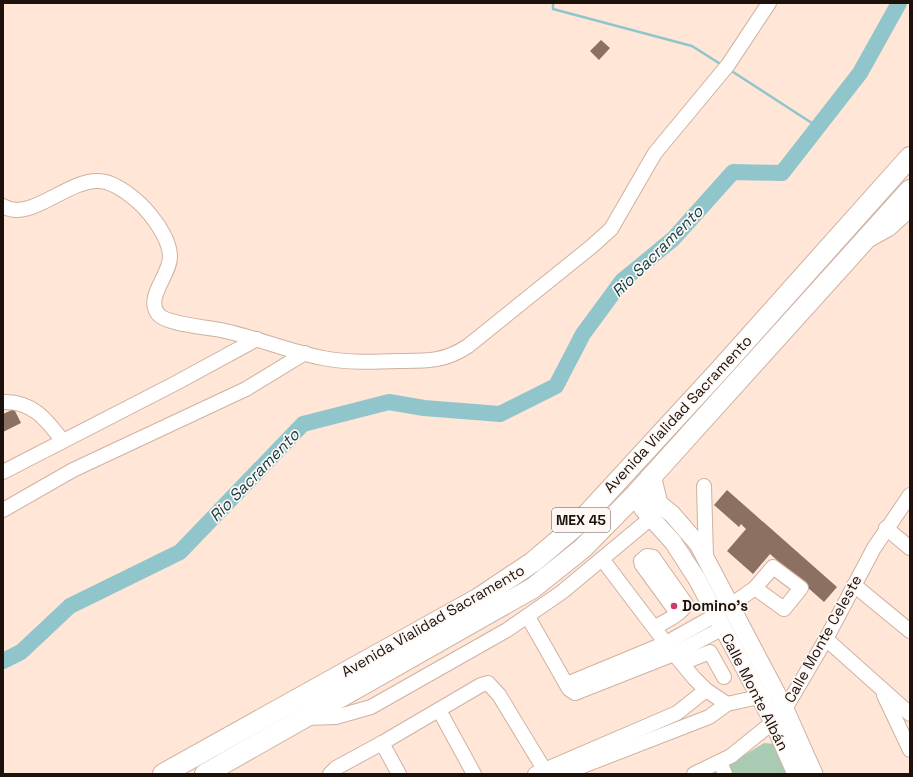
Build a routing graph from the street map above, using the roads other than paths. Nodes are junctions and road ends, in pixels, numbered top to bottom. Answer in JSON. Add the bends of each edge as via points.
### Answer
{"nodes":[{"id":1,"x":769,"y":3,"type":"edge"},
{"id":2,"x":910,"y":157,"type":"edge"},
{"id":3,"x":910,"y":190,"type":"edge"},
{"id":4,"x":3,"y":206,"type":"edge"},
{"id":5,"x":910,"y":210,"type":"edge"},
{"id":6,"x":863,"y":242,"type":"junction"},
{"id":7,"x":257,"y":338,"type":"junction"},
{"id":8,"x":305,"y":353,"type":"junction"},
{"id":9,"x":3,"y":402,"type":"edge"},
{"id":10,"x":62,"y":440,"type":"junction"},
{"id":11,"x":638,"y":457,"type":"junction"},
{"id":12,"x":3,"y":472,"type":"edge"},
{"id":13,"x":704,"y":486,"type":"dead end"},
{"id":14,"x":909,"y":501,"type":"edge"},
{"id":15,"x":646,"y":506,"type":"junction"},
{"id":16,"x":3,"y":510,"type":"edge"},
{"id":17,"x":578,"y":523,"type":"junction"},
{"id":18,"x":886,"y":528,"type":"junction"},
{"id":19,"x":910,"y":548,"type":"edge"},
{"id":20,"x":706,"y":557,"type":"junction"},
{"id":21,"x":602,"y":559,"type":"junction"},
{"id":22,"x":854,"y":585,"type":"junction"},
{"id":23,"x":755,"y":588,"type":"dead end"},
{"id":24,"x":731,"y":605,"type":"junction"},
{"id":25,"x":677,"y":613,"type":"dead end"},
{"id":26,"x":528,"y":617,"type":"junction"},
{"id":27,"x":720,"y":622,"type":"junction"},
{"id":28,"x":655,"y":627,"type":"junction"},
{"id":29,"x":910,"y":631,"type":"edge"},
{"id":30,"x":826,"y":639,"type":"junction"},
{"id":31,"x":674,"y":654,"type":"junction"},
{"id":32,"x":724,"y":677,"type":"dead end"},
{"id":33,"x":881,"y":689,"type":"junction"},
{"id":34,"x":706,"y":690,"type":"junction"},
{"id":35,"x":759,"y":696,"type":"junction"},
{"id":36,"x":781,"y":701,"type":"junction"},
{"id":37,"x":727,"y":704,"type":"junction"},
{"id":38,"x":439,"y":710,"type":"junction"},
{"id":39,"x":910,"y":714,"type":"edge"},
{"id":40,"x":305,"y":718,"type":"junction"},
{"id":41,"x":773,"y":722,"type":"junction"},
{"id":42,"x":382,"y":743,"type":"junction"},
{"id":43,"x":910,"y":750,"type":"edge"},
{"id":44,"x":722,"y":768,"type":"edge"},
{"id":45,"x":542,"y":773,"type":"edge"},
{"id":46,"x":163,"y":774,"type":"edge"},
{"id":47,"x":205,"y":774,"type":"edge"},
{"id":48,"x":330,"y":774,"type":"edge"},
{"id":49,"x":399,"y":774,"type":"edge"},
{"id":50,"x":474,"y":774,"type":"edge"},
{"id":51,"x":562,"y":774,"type":"edge"},
{"id":52,"x":694,"y":774,"type":"edge"},
{"id":53,"x":796,"y":774,"type":"edge"},
{"id":54,"x":814,"y":774,"type":"edge"}],
"edges":[{"from":1,"to":8,"type":"street","via":[[728,65],[654,153],[611,229],[468,346],[445,359],[431,361],[362,362],[323,358]]},
{"from":2,"to":11,"type":"highway","name":"Avenida Vialidad Sacramento","number":"MEX 45","via":[[718,372]]},
{"from":3,"to":6,"type":"highway","name":"Avenida Vialidad Sacramento","number":"MEX 45"},
{"from":4,"to":7,"type":"street","via":[[15,211],[25,210],[88,182],[99,181],[116,186],[132,196],[158,225],[169,246],[168,268],[155,301],[155,309],[159,316],[180,323]]},
{"from":5,"to":6,"type":"street","via":[[881,234]]},
{"from":6,"to":15,"type":"highway","name":"Avenida Vialidad Sacramento","number":"MEX 45","via":[[651,477]]},
{"from":7,"to":8,"type":"street"},
{"from":7,"to":10,"type":"street","via":[[176,383]]},
{"from":8,"to":16,"type":"street","via":[[246,389],[73,470]]},
{"from":9,"to":10,"type":"street","via":[[13,402],[34,409]]},
{"from":10,"to":12,"type":"street"},
{"from":11,"to":15,"type":"highway","via":[[634,477]]},
{"from":11,"to":17,"type":"highway","name":"Avenida Vialidad Sacramento","number":"MEX 45"},
{"from":13,"to":20,"type":"street"},
{"from":14,"to":18,"type":"street","name":"Calle Monte Celeste"},
{"from":15,"to":17,"type":"highway","via":[[615,500]]},
{"from":15,"to":20,"type":"main road","name":"Calle Monte Albán","via":[[681,522]]},
{"from":15,"to":21,"type":"street"},
{"from":15,"to":27,"type":"main road","name":"Calle Monte Albán","via":[[680,552]]},
{"from":15,"to":40,"type":"highway","name":"Avenida Vialidad Sacramento","number":"MEX 45","via":[[611,521],[569,561],[533,588]]},
{"from":17,"to":46,"type":"highway","name":"Avenida Vialidad Sacramento","number":"MEX 45","via":[[550,549],[498,587]]},
{"from":18,"to":19,"type":"street"},
{"from":18,"to":22,"type":"street","name":"Calle Monte Celeste"},
{"from":20,"to":24,"type":"main road","name":"Calle Monte Albán"},
{"from":21,"to":26,"type":"street"},
{"from":21,"to":28,"type":"street"},
{"from":22,"to":29,"type":"street"},
{"from":22,"to":30,"type":"street","name":"Calle Monte Celeste"},
{"from":23,"to":24,"type":"street"},
{"from":24,"to":36,"type":"main road","name":"Calle Monte Albán"},
{"from":25,"to":28,"type":"street"},
{"from":26,"to":31,"type":"street","via":[[567,684],[634,662]]},
{"from":26,"to":40,"type":"street","via":[[371,707],[336,717]]},
{"from":27,"to":31,"type":"street"},
{"from":27,"to":35,"type":"main road","name":"Calle Monte Albán"},
{"from":28,"to":31,"type":"street"},
{"from":30,"to":33,"type":"street"},
{"from":30,"to":36,"type":"street","name":"Calle Monte Celeste"},
{"from":31,"to":32,"type":"street","via":[[710,652]]},
{"from":31,"to":34,"type":"street"},
{"from":33,"to":39,"type":"street"},
{"from":33,"to":43,"type":"street"},
{"from":34,"to":37,"type":"street"},
{"from":34,"to":45,"type":"street","via":[[677,713]]},
{"from":35,"to":36,"type":"street"},
{"from":35,"to":37,"type":"street"},
{"from":35,"to":41,"type":"main road","name":"Calle Monte Albán"},
{"from":36,"to":41,"type":"street","name":"Calle Monte Celeste"},
{"from":36,"to":54,"type":"main road","name":"Calle Monte Albán"},
{"from":37,"to":51,"type":"street","via":[[709,716]]},
{"from":38,"to":42,"type":"street"},
{"from":38,"to":45,"type":"street","via":[[481,685],[491,684]]},
{"from":38,"to":50,"type":"street"},
{"from":40,"to":47,"type":"highway","name":"Avenida Vialidad Sacramento","number":"MEX 45"},
{"from":41,"to":44,"type":"street","name":"Calle Monte Celeste","via":[[731,756]]},
{"from":41,"to":53,"type":"main road","name":"Calle Monte Albán"},
{"from":42,"to":48,"type":"street","via":[[336,768]]},
{"from":42,"to":49,"type":"street"},
{"from":44,"to":52,"type":"street","name":"Calle Monte Celeste"}]}
